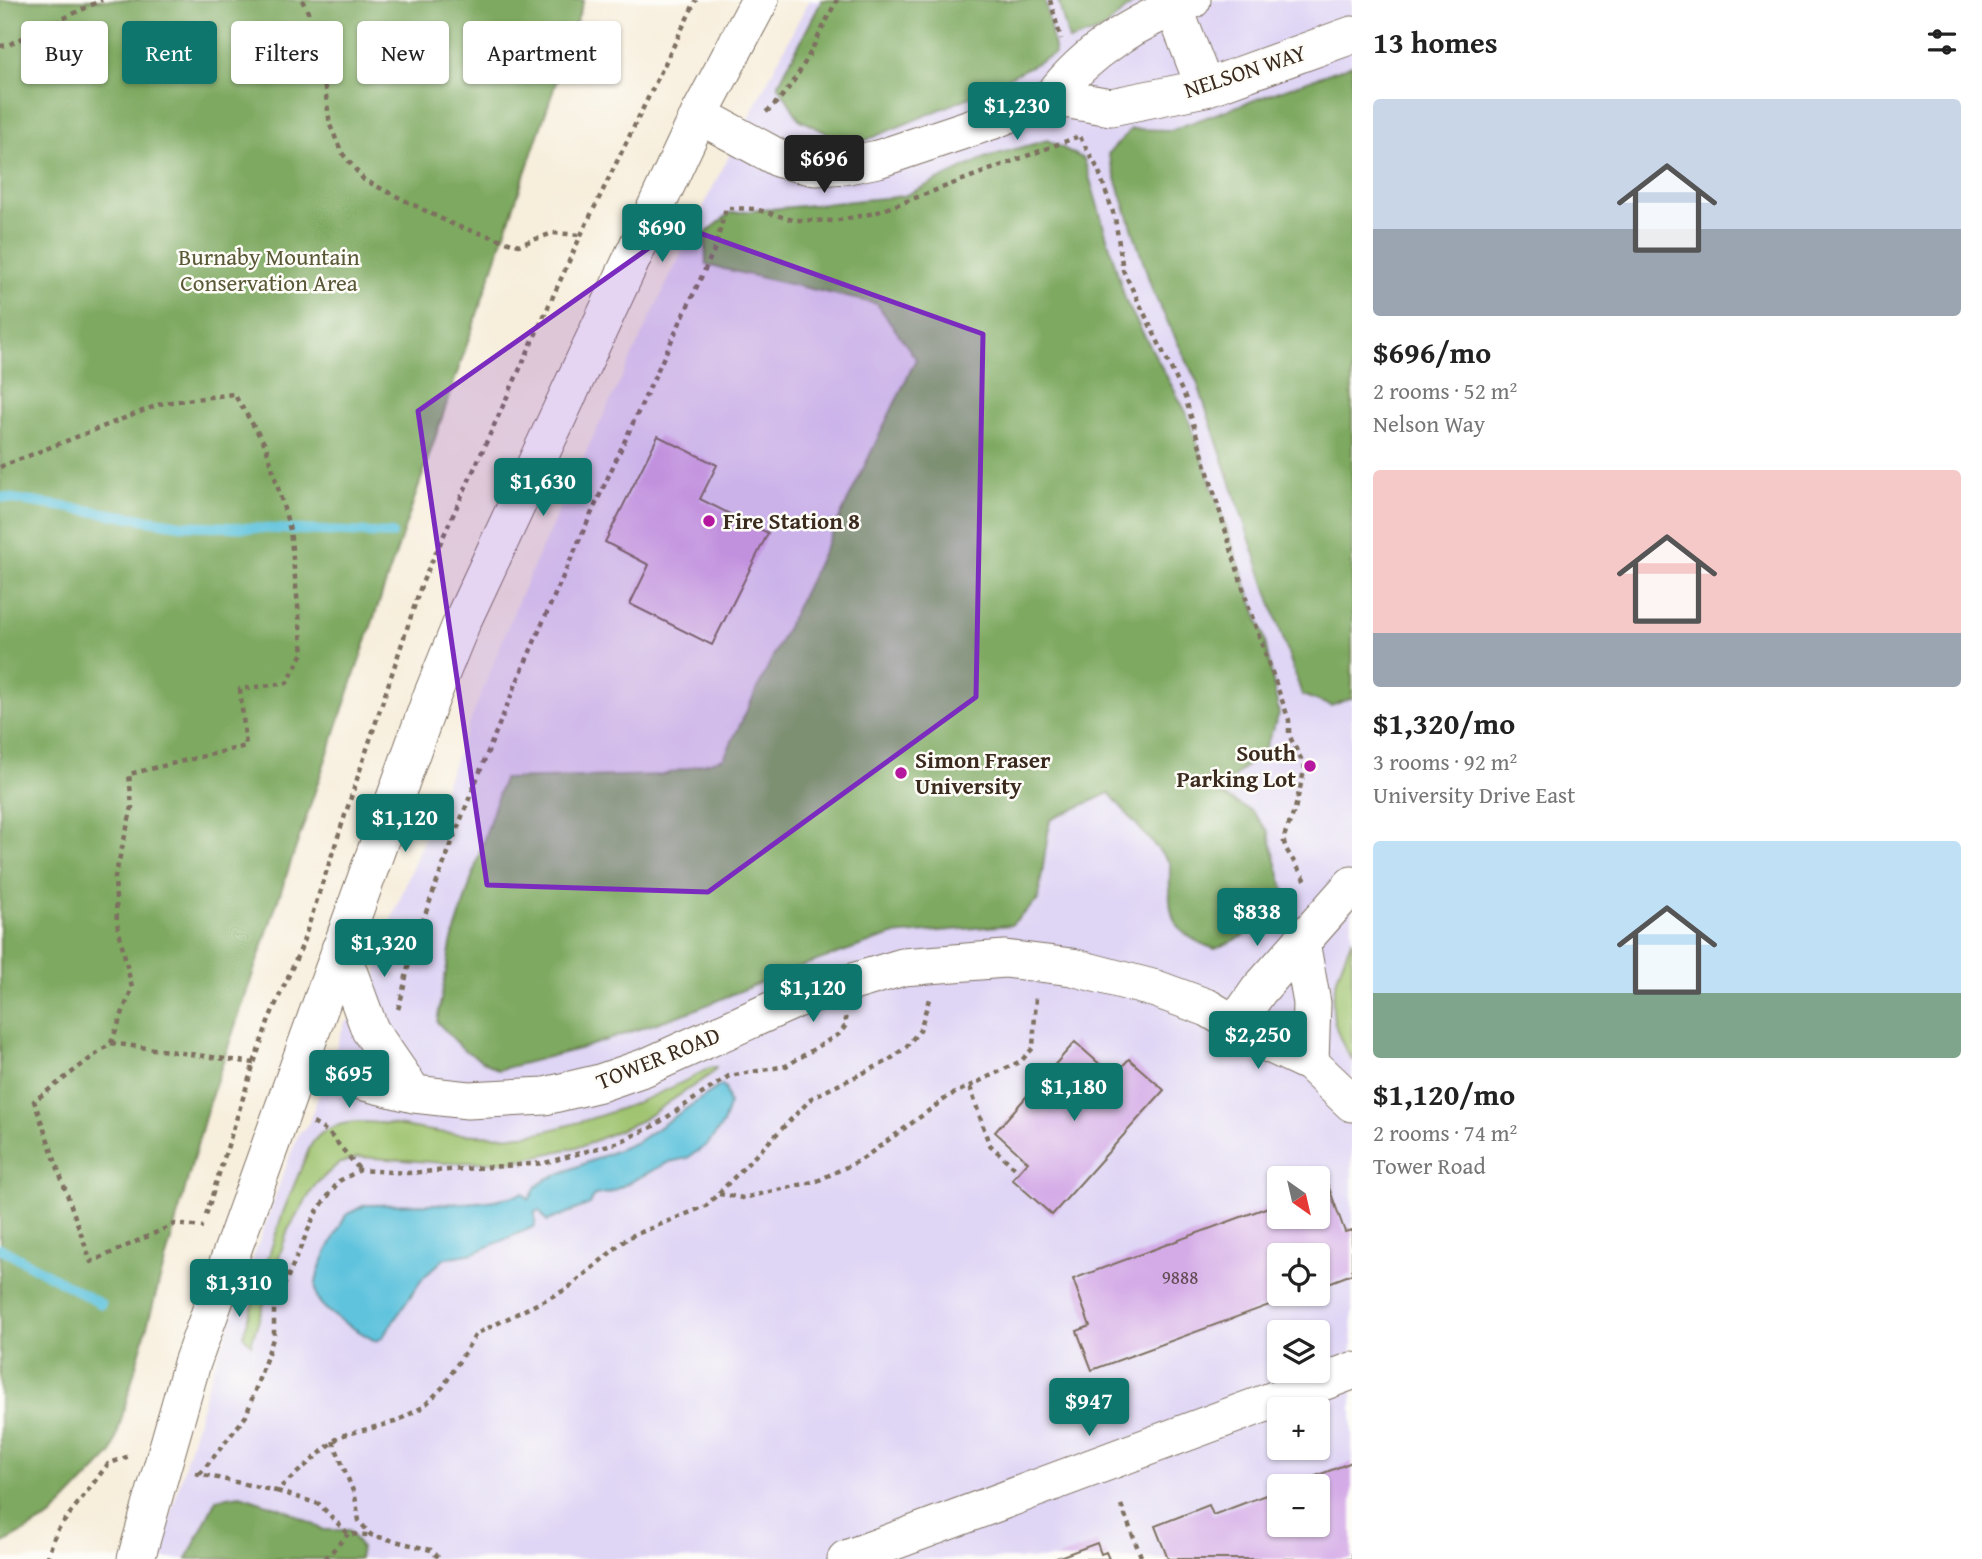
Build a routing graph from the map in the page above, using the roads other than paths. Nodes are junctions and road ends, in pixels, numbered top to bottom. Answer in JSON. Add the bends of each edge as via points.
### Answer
{"nodes":[{"id":1,"x":760,"y":0,"type":"edge"},
{"id":2,"x":1178,"y":3,"type":"edge"},
{"id":3,"x":1352,"y":35,"type":"edge"},
{"id":4,"x":1205,"y":88,"type":"junction"},
{"id":5,"x":1052,"y":97,"type":"junction"},
{"id":6,"x":699,"y":115,"type":"junction"},
{"id":7,"x":1352,"y":884,"type":"edge"},
{"id":8,"x":1301,"y":942,"type":"junction"},
{"id":9,"x":340,"y":949,"type":"junction"},
{"id":10,"x":1235,"y":1024,"type":"junction"},
{"id":11,"x":1310,"y":1063,"type":"junction"},
{"id":12,"x":299,"y":1066,"type":"junction"},
{"id":13,"x":414,"y":1094,"type":"junction"},
{"id":14,"x":1352,"y":1103,"type":"edge"},
{"id":15,"x":1352,"y":1371,"type":"edge"},
{"id":16,"x":136,"y":1559,"type":"edge"},
{"id":17,"x":846,"y":1559,"type":"edge"}],
"edges":[{"from":1,"to":6,"type":"street"},
{"from":2,"to":4,"type":"street"},
{"from":2,"to":5,"type":"street","via":[[1115,36],[1070,73]]},
{"from":3,"to":4,"type":"street","name":"NELSON WAY"},
{"from":4,"to":5,"type":"street","name":"NELSON WAY","via":[[1111,107]]},
{"from":5,"to":6,"type":"street","via":[[878,159],[815,167],[780,159]]},
{"from":6,"to":9,"type":"street","via":[[462,622]]},
{"from":7,"to":8,"type":"street"},
{"from":8,"to":10,"type":"street"},
{"from":8,"to":11,"type":"street","via":[[1312,1003]]},
{"from":9,"to":12,"type":"street"},
{"from":9,"to":13,"type":"street","via":[[370,1030]]},
{"from":10,"to":11,"type":"street","name":"TOWER ROAD"},
{"from":10,"to":13,"type":"street","name":"TOWER ROAD","via":[[1208,1008],[1156,989],[1072,967],[1004,959],[903,967],[799,998],[600,1083],[545,1096],[493,1100]]},
{"from":11,"to":14,"type":"street","name":"TOWER ROAD"},
{"from":12,"to":13,"type":"street","name":"TOWER ROAD"},
{"from":12,"to":16,"type":"street","via":[[192,1363]]},
{"from":15,"to":17,"type":"street"}]}
